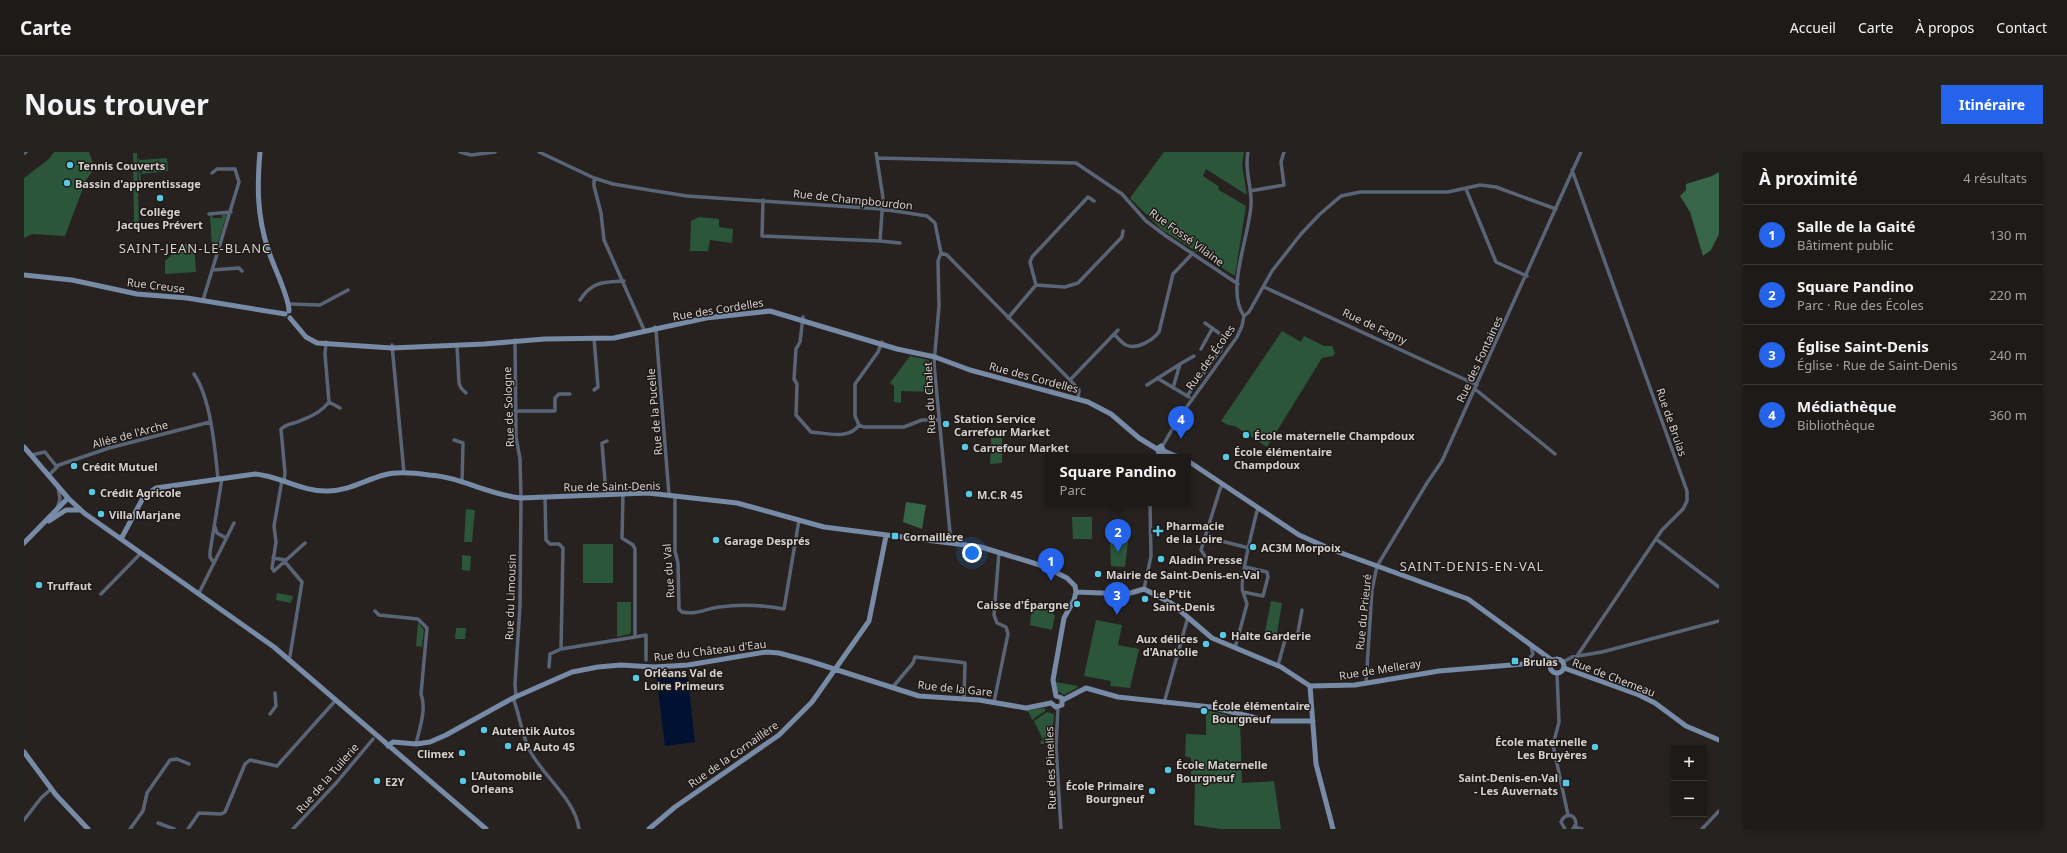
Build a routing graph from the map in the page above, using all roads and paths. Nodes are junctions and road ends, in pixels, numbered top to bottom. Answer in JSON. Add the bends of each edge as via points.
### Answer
{"nodes":[{"id":1,"x":260,"y":152,"type":"edge"},
{"id":2,"x":460,"y":152,"type":"edge"},
{"id":3,"x":495,"y":152,"type":"edge"},
{"id":4,"x":539,"y":152,"type":"edge"},
{"id":5,"x":876,"y":152,"type":"edge"},
{"id":6,"x":1248,"y":152,"type":"edge"},
{"id":7,"x":1284,"y":152,"type":"edge"},
{"id":8,"x":1581,"y":152,"type":"edge"},
{"id":9,"x":877,"y":158,"type":"junction"},
{"id":10,"x":1572,"y":170,"type":"junction"},
{"id":11,"x":212,"y":173,"type":"dead end"},
{"id":12,"x":594,"y":178,"type":"junction"},
{"id":13,"x":1466,"y":189,"type":"junction"},
{"id":14,"x":1250,"y":190,"type":"junction"},
{"id":15,"x":764,"y":200,"type":"junction"},
{"id":16,"x":1094,"y":201,"type":"dead end"},
{"id":17,"x":882,"y":209,"type":"junction"},
{"id":18,"x":1556,"y":209,"type":"junction"},
{"id":19,"x":231,"y":212,"type":"junction"},
{"id":20,"x":209,"y":214,"type":"dead end"},
{"id":21,"x":1124,"y":231,"type":"dead end"},
{"id":22,"x":880,"y":241,"type":"junction"},
{"id":23,"x":900,"y":243,"type":"dead end"},
{"id":24,"x":941,"y":253,"type":"junction"},
{"id":25,"x":1193,"y":253,"type":"junction"},
{"id":26,"x":212,"y":270,"type":"junction"},
{"id":27,"x":242,"y":271,"type":"dead end"},
{"id":28,"x":24,"y":275,"type":"edge"},
{"id":29,"x":1527,"y":276,"type":"junction"},
{"id":30,"x":624,"y":281,"type":"junction"},
{"id":31,"x":1238,"y":284,"type":"junction"},
{"id":32,"x":1036,"y":285,"type":"junction"},
{"id":33,"x":1264,"y":287,"type":"junction"},
{"id":34,"x":348,"y":290,"type":"dead end"},
{"id":35,"x":203,"y":300,"type":"junction"},
{"id":36,"x":580,"y":300,"type":"dead end"},
{"id":37,"x":290,"y":304,"type":"junction"},
{"id":38,"x":287,"y":313,"type":"junction"},
{"id":39,"x":1244,"y":316,"type":"junction"},
{"id":40,"x":803,"y":318,"type":"junction"},
{"id":41,"x":1008,"y":318,"type":"junction"},
{"id":42,"x":1205,"y":323,"type":"dead end"},
{"id":43,"x":655,"y":328,"type":"junction"},
{"id":44,"x":1212,"y":329,"type":"junction"},
{"id":45,"x":1118,"y":330,"type":"dead end"},
{"id":46,"x":645,"y":332,"type":"junction"},
{"id":47,"x":1114,"y":334,"type":"junction"},
{"id":48,"x":594,"y":338,"type":"junction"},
{"id":49,"x":514,"y":341,"type":"junction"},
{"id":50,"x":326,"y":343,"type":"junction"},
{"id":51,"x":882,"y":343,"type":"junction"},
{"id":52,"x":457,"y":345,"type":"junction"},
{"id":53,"x":392,"y":347,"type":"junction"},
{"id":54,"x":1200,"y":349,"type":"dead end"},
{"id":55,"x":1219,"y":352,"type":"junction"},
{"id":56,"x":1224,"y":355,"type":"junction"},
{"id":57,"x":1194,"y":356,"type":"dead end"},
{"id":58,"x":935,"y":357,"type":"junction"},
{"id":59,"x":1180,"y":364,"type":"junction"},
{"id":60,"x":194,"y":374,"type":"dead end"},
{"id":61,"x":1157,"y":378,"type":"junction"},
{"id":62,"x":1070,"y":380,"type":"junction"},
{"id":63,"x":1147,"y":385,"type":"dead end"},
{"id":64,"x":1476,"y":387,"type":"junction"},
{"id":65,"x":1173,"y":388,"type":"junction"},
{"id":66,"x":594,"y":390,"type":"dead end"},
{"id":67,"x":466,"y":393,"type":"dead end"},
{"id":68,"x":570,"y":394,"type":"dead end"},
{"id":69,"x":1188,"y":396,"type":"junction"},
{"id":70,"x":1078,"y":399,"type":"junction"},
{"id":71,"x":1192,"y":399,"type":"junction"},
{"id":72,"x":329,"y":402,"type":"junction"},
{"id":73,"x":340,"y":408,"type":"dead end"},
{"id":74,"x":515,"y":412,"type":"junction"},
{"id":75,"x":938,"y":420,"type":"junction"},
{"id":76,"x":210,"y":422,"type":"junction"},
{"id":77,"x":859,"y":425,"type":"junction"},
{"id":78,"x":454,"y":440,"type":"dead end"},
{"id":79,"x":607,"y":441,"type":"dead end"},
{"id":80,"x":24,"y":447,"type":"edge"},
{"id":81,"x":1163,"y":449,"type":"junction"},
{"id":82,"x":1157,"y":453,"type":"edge"},
{"id":83,"x":1172,"y":454,"type":"edge"},
{"id":84,"x":1556,"y":454,"type":"dead end"},
{"id":85,"x":31,"y":455,"type":"junction"},
{"id":86,"x":1191,"y":463,"type":"edge"},
{"id":87,"x":56,"y":466,"type":"junction"},
{"id":88,"x":404,"y":473,"type":"junction"},
{"id":89,"x":48,"y":476,"type":"junction"},
{"id":90,"x":220,"y":478,"type":"junction"},
{"id":91,"x":283,"y":481,"type":"junction"},
{"id":92,"x":462,"y":482,"type":"junction"},
{"id":93,"x":1223,"y":484,"type":"junction"},
{"id":94,"x":58,"y":486,"type":"junction"},
{"id":95,"x":623,"y":493,"type":"junction"},
{"id":96,"x":606,"y":494,"type":"junction"},
{"id":97,"x":672,"y":495,"type":"junction"},
{"id":98,"x":545,"y":497,"type":"junction"},
{"id":99,"x":521,"y":498,"type":"junction"},
{"id":100,"x":70,"y":500,"type":"junction"},
{"id":101,"x":1150,"y":506,"type":"edge"},
{"id":102,"x":57,"y":509,"type":"junction"},
{"id":103,"x":1259,"y":509,"type":"junction"},
{"id":104,"x":80,"y":510,"type":"junction"},
{"id":105,"x":54,"y":517,"type":"junction"},
{"id":106,"x":799,"y":520,"type":"junction"},
{"id":107,"x":234,"y":523,"type":"dead end"},
{"id":108,"x":41,"y":526,"type":"junction"},
{"id":109,"x":214,"y":526,"type":"junction"},
{"id":110,"x":886,"y":536,"type":"junction"},
{"id":111,"x":1205,"y":537,"type":"junction"},
{"id":112,"x":226,"y":538,"type":"junction"},
{"id":113,"x":121,"y":539,"type":"junction"},
{"id":114,"x":1656,"y":539,"type":"junction"},
{"id":115,"x":24,"y":542,"type":"edge"},
{"id":116,"x":305,"y":543,"type":"dead end"},
{"id":117,"x":951,"y":543,"type":"junction"},
{"id":118,"x":1249,"y":548,"type":"junction"},
{"id":119,"x":999,"y":552,"type":"junction"},
{"id":120,"x":141,"y":553,"type":"junction"},
{"id":121,"x":1204,"y":556,"type":"dead end"},
{"id":122,"x":273,"y":558,"type":"junction"},
{"id":123,"x":285,"y":561,"type":"junction"},
{"id":124,"x":214,"y":563,"type":"junction"},
{"id":125,"x":1377,"y":566,"type":"junction"},
{"id":126,"x":1245,"y":567,"type":"junction"},
{"id":127,"x":1719,"y":587,"type":"edge"},
{"id":128,"x":1144,"y":589,"type":"junction"},
{"id":129,"x":1076,"y":592,"type":"junction"},
{"id":130,"x":1243,"y":592,"type":"junction"},
{"id":131,"x":199,"y":593,"type":"junction"},
{"id":132,"x":101,"y":594,"type":"dead end"},
{"id":133,"x":1302,"y":610,"type":"dead end"},
{"id":134,"x":375,"y":611,"type":"dead end"},
{"id":135,"x":1188,"y":617,"type":"junction"},
{"id":136,"x":1719,"y":621,"type":"edge"},
{"id":137,"x":635,"y":637,"type":"junction"},
{"id":138,"x":1531,"y":645,"type":"junction"},
{"id":139,"x":1235,"y":648,"type":"junction"},
{"id":140,"x":561,"y":649,"type":"junction"},
{"id":141,"x":1577,"y":656,"type":"junction"},
{"id":142,"x":288,"y":659,"type":"junction"},
{"id":143,"x":646,"y":660,"type":"dead end"},
{"id":144,"x":1552,"y":662,"type":"junction"},
{"id":145,"x":1563,"y":662,"type":"junction"},
{"id":146,"x":1526,"y":663,"type":"junction"},
{"id":147,"x":1278,"y":665,"type":"junction"},
{"id":148,"x":549,"y":667,"type":"dead end"},
{"id":149,"x":1564,"y":668,"type":"junction"},
{"id":150,"x":836,"y":670,"type":"junction"},
{"id":151,"x":1557,"y":673,"type":"junction"},
{"id":152,"x":1366,"y":683,"type":"junction"},
{"id":153,"x":1310,"y":686,"type":"junction"},
{"id":154,"x":892,"y":688,"type":"junction"},
{"id":155,"x":275,"y":693,"type":"dead end"},
{"id":156,"x":1056,"y":696,"type":"junction"},
{"id":157,"x":514,"y":697,"type":"junction"},
{"id":158,"x":964,"y":698,"type":"junction"},
{"id":159,"x":335,"y":700,"type":"junction"},
{"id":160,"x":1063,"y":700,"type":"junction"},
{"id":161,"x":994,"y":702,"type":"junction"},
{"id":162,"x":1051,"y":703,"type":"junction"},
{"id":163,"x":1164,"y":703,"type":"junction"},
{"id":164,"x":1058,"y":708,"type":"junction"},
{"id":165,"x":270,"y":714,"type":"dead end"},
{"id":166,"x":1313,"y":721,"type":"junction"},
{"id":167,"x":373,"y":739,"type":"dead end"},
{"id":168,"x":1719,"y":740,"type":"edge"},
{"id":169,"x":416,"y":744,"type":"junction"},
{"id":170,"x":388,"y":746,"type":"junction"},
{"id":171,"x":24,"y":752,"type":"edge"},
{"id":172,"x":189,"y":764,"type":"dead end"},
{"id":173,"x":51,"y":789,"type":"junction"},
{"id":174,"x":1719,"y":811,"type":"edge"},
{"id":175,"x":1568,"y":815,"type":"junction"},
{"id":176,"x":24,"y":820,"type":"edge"},
{"id":177,"x":158,"y":823,"type":"dead end"},
{"id":178,"x":1574,"y":828,"type":"edge"},
{"id":179,"x":88,"y":829,"type":"edge"},
{"id":180,"x":130,"y":829,"type":"edge"},
{"id":181,"x":174,"y":829,"type":"edge"},
{"id":182,"x":188,"y":829,"type":"edge"},
{"id":183,"x":293,"y":829,"type":"edge"},
{"id":184,"x":486,"y":829,"type":"edge"},
{"id":185,"x":579,"y":829,"type":"edge"},
{"id":186,"x":648,"y":829,"type":"edge"},
{"id":187,"x":1061,"y":829,"type":"edge"},
{"id":188,"x":1333,"y":829,"type":"edge"},
{"id":189,"x":1564,"y":829,"type":"edge"},
{"id":190,"x":1582,"y":829,"type":"edge"},
{"id":191,"x":1702,"y":829,"type":"edge"}],
"edges":[{"from":1,"to":37,"type":"street","via":[[259,220]]},
{"from":2,"to":3,"type":"street","via":[[478,155]]},
{"from":4,"to":12,"type":"street","name":"Rue de Champbourdon"},
{"from":5,"to":9,"type":"street"},
{"from":6,"to":14,"type":"street"},
{"from":7,"to":14,"type":"street","via":[[1281,162],[1284,186]]},
{"from":8,"to":10,"type":"street","name":"Rue des Fontaines"},
{"from":9,"to":17,"type":"street","via":[[884,198]]},
{"from":9,"to":25,"type":"street","name":"Rue Fossé Vilaine","via":[[1076,163],[1122,194],[1146,221]]},
{"from":10,"to":18,"type":"street","name":"Rue des Fontaines"},
{"from":10,"to":114,"type":"street","name":"Rue de Brulas","via":[[1687,491],[1687,501],[1683,509]]},
{"from":11,"to":19,"type":"street","via":[[217,169],[230,168],[238,172],[239,182]]},
{"from":12,"to":15,"type":"street","name":"Rue de Champbourdon","via":[[613,184],[687,196]]},
{"from":12,"to":30,"type":"street","via":[[604,240]]},
{"from":13,"to":18,"type":"street","name":"Rue des Écoles","via":[[1480,185],[1496,187]]},
{"from":13,"to":29,"type":"street","via":[[1496,262]]},
{"from":13,"to":33,"type":"street","name":"Rue des Écoles","via":[[1424,193],[1360,192],[1341,196],[1324,209],[1301,234],[1272,271]]},
{"from":14,"to":31,"type":"street","via":[[1250,214]]},
{"from":15,"to":17,"type":"street","name":"Rue de Champbourdon"},
{"from":15,"to":22,"type":"street","via":[[762,236]]},
{"from":16,"to":32,"type":"street","via":[[1088,197],[1032,257],[1030,262]]},
{"from":17,"to":22,"type":"street"},
{"from":17,"to":24,"type":"street","name":"Rue de Champbourdon","via":[[932,219],[937,230]]},
{"from":18,"to":29,"type":"street","name":"Rue des Fontaines"},
{"from":19,"to":20,"type":"street"},
{"from":19,"to":26,"type":"street"},
{"from":21,"to":32,"type":"street","via":[[1122,237],[1078,283],[1065,287]]},
{"from":22,"to":23,"type":"street"},
{"from":24,"to":41,"type":"street","via":[[947,256]]},
{"from":24,"to":58,"type":"street","name":"Rue du Chalet","via":[[938,261],[939,306]]},
{"from":25,"to":31,"type":"street","name":"Rue Fossé Vilaine"},
{"from":25,"to":47,"type":"street","via":[[1173,274],[1159,332],[1140,346],[1126,346]]},
{"from":26,"to":27,"type":"street","via":[[239,268]]},
{"from":26,"to":35,"type":"street"},
{"from":28,"to":35,"type":"street","name":"Rue Creuse","via":[[72,280],[137,294]]},
{"from":29,"to":64,"type":"street","name":"Rue des Fontaines"},
{"from":30,"to":36,"type":"street","via":[[598,282]]},
{"from":30,"to":46,"type":"street"},
{"from":31,"to":39,"type":"street","via":[[1239,305]]},
{"from":32,"to":41,"type":"street"},
{"from":33,"to":39,"type":"street","name":"Rue des Écoles"},
{"from":33,"to":64,"type":"street","name":"Rue de Fagny"},
{"from":34,"to":37,"type":"street","via":[[320,305]]},
{"from":35,"to":38,"type":"street","name":"Rue Creuse"},
{"from":37,"to":38,"type":"street"},
{"from":38,"to":50,"type":"street","name":"Rue des Cordelles","via":[[292,314],[290,318],[306,337],[317,343]]},
{"from":39,"to":56,"type":"street","name":"Rue des Écoles","via":[[1242,326]]},
{"from":40,"to":43,"type":"street","name":"Rue des Cordelles","via":[[764,310]]},
{"from":40,"to":51,"type":"street","name":"Rue des Cordelles"},
{"from":40,"to":77,"type":"street","via":[[800,342],[796,349],[796,415],[811,432],[849,434]]},
{"from":41,"to":62,"type":"street"},
{"from":42,"to":44,"type":"street"},
{"from":43,"to":46,"type":"street","name":"Rue des Cordelles"},
{"from":43,"to":97,"type":"street","name":"Rue de la Pucelle"},
{"from":44,"to":54,"type":"street"},
{"from":44,"to":55,"type":"street","via":[[1226,338]]},
{"from":45,"to":47,"type":"street"},
{"from":46,"to":48,"type":"street","name":"Rue des Cordelles","via":[[614,338]]},
{"from":47,"to":62,"type":"street"},
{"from":48,"to":49,"type":"street","name":"Rue des Cordelles"},
{"from":48,"to":66,"type":"street","via":[[598,386]]},
{"from":49,"to":52,"type":"street","name":"Rue des Cordelles"},
{"from":49,"to":74,"type":"street","name":"Rue de Sologne"},
{"from":50,"to":53,"type":"street","name":"Rue des Cordelles"},
{"from":50,"to":72,"type":"street"},
{"from":51,"to":58,"type":"street","name":"Rue des Cordelles"},
{"from":51,"to":77,"type":"street","via":[[855,384],[855,416]]},
{"from":52,"to":53,"type":"street","name":"Rue des Cordelles"},
{"from":52,"to":67,"type":"street","via":[[459,383]]},
{"from":53,"to":88,"type":"street"},
{"from":55,"to":56,"type":"street"},
{"from":55,"to":69,"type":"street"},
{"from":56,"to":71,"type":"street","name":"Rue des Écoles"},
{"from":57,"to":59,"type":"street"},
{"from":58,"to":70,"type":"street","name":"Rue des Cordelles","via":[[970,370]]},
{"from":58,"to":75,"type":"street","name":"Rue du Chalet"},
{"from":59,"to":61,"type":"street"},
{"from":59,"to":65,"type":"street"},
{"from":60,"to":76,"type":"street","via":[[200,383]]},
{"from":61,"to":63,"type":"street"},
{"from":61,"to":65,"type":"street"},
{"from":62,"to":70,"type":"street","via":[[1079,390]]},
{"from":64,"to":84,"type":"street","name":"Rue de Fagny"},
{"from":64,"to":125,"type":"street","name":"Rue des Fontaines","via":[[1439,469],[1427,483]]},
{"from":65,"to":69,"type":"street"},
{"from":68,"to":74,"type":"street","via":[[559,394],[555,398],[555,411]]},
{"from":69,"to":71,"type":"street"},
{"from":70,"to":82,"type":"street","name":"Rue des Cordelles","via":[[1111,414]]},
{"from":71,"to":81,"type":"street","name":"Rue des Écoles","via":[[1178,419]]},
{"from":72,"to":73,"type":"street"},
{"from":72,"to":91,"type":"street","via":[[302,421],[281,429],[285,472]]},
{"from":74,"to":99,"type":"street","name":"Rue de Sologne"},
{"from":75,"to":77,"type":"street","via":[[922,420],[898,428]]},
{"from":75,"to":117,"type":"street","name":"Rue du Chalet"},
{"from":76,"to":87,"type":"street","name":"Allée de l'Arche","via":[[109,448]]},
{"from":76,"to":90,"type":"street"},
{"from":78,"to":92,"type":"street","via":[[463,443]]},
{"from":79,"to":96,"type":"street","via":[[602,443]]},
{"from":80,"to":85,"type":"street"},
{"from":81,"to":82,"type":"street","via":[[1162,453]]},
{"from":81,"to":83,"type":"street"},
{"from":85,"to":87,"type":"street","via":[[45,452]]},
{"from":85,"to":89,"type":"street"},
{"from":86,"to":93,"type":"street"},
{"from":87,"to":89,"type":"street"},
{"from":88,"to":91,"type":"street","name":"Rue de Saint-Denis","via":[[385,475],[338,491],[317,491]]},
{"from":88,"to":92,"type":"street","name":"Rue de Saint-Denis","via":[[441,476]]},
{"from":89,"to":94,"type":"street"},
{"from":90,"to":91,"type":"street","name":"Rue de Saint-Denis","via":[[254,474]]},
{"from":90,"to":109,"type":"street"},
{"from":90,"to":113,"type":"street","name":"Rue de Saint-Denis","via":[[166,486],[148,492]]},
{"from":91,"to":122,"type":"street","via":[[274,526],[276,542]]},
{"from":92,"to":99,"type":"street","name":"Rue de Saint-Denis"},
{"from":93,"to":103,"type":"street"},
{"from":93,"to":111,"type":"street"},
{"from":94,"to":100,"type":"street"},
{"from":94,"to":102,"type":"street","via":[[60,499]]},
{"from":95,"to":96,"type":"street","name":"Rue de Saint-Denis"},
{"from":95,"to":97,"type":"street","name":"Rue de Saint-Denis"},
{"from":95,"to":137,"type":"street","via":[[622,538],[634,549]]},
{"from":96,"to":98,"type":"street","name":"Rue de Saint-Denis"},
{"from":97,"to":106,"type":"street","name":"Rue de Saint-Denis","via":[[749,506]]},
{"from":97,"to":106,"type":"street","name":"Rue du Val","via":[[679,608],[682,612],[701,613],[719,607],[757,606],[784,609]]},
{"from":98,"to":99,"type":"street","name":"Rue de Saint-Denis"},
{"from":98,"to":140,"type":"street","via":[[546,540],[563,548]]},
{"from":99,"to":157,"type":"street","name":"Rue du Limousin","via":[[520,606]]},
{"from":100,"to":102,"type":"street"},
{"from":100,"to":104,"type":"street"},
{"from":100,"to":105,"type":"street"},
{"from":101,"to":128,"type":"street","via":[[1151,556]]},
{"from":102,"to":108,"type":"street"},
{"from":103,"to":118,"type":"street"},
{"from":103,"to":125,"type":"street","via":[[1315,543]]},
{"from":104,"to":105,"type":"street","via":[[66,510]]},
{"from":104,"to":113,"type":"street"},
{"from":105,"to":108,"type":"street"},
{"from":106,"to":110,"type":"street","name":"Rue de Saint-Denis","via":[[842,530]]},
{"from":107,"to":112,"type":"street"},
{"from":108,"to":115,"type":"street"},
{"from":109,"to":112,"type":"street","via":[[217,533]]},
{"from":109,"to":124,"type":"street","via":[[210,557]]},
{"from":110,"to":117,"type":"street","name":"Rue de Saint-Denis"},
{"from":110,"to":150,"type":"street","name":"Rue de la Cornaillère","via":[[869,621]]},
{"from":111,"to":118,"type":"street"},
{"from":111,"to":121,"type":"street","via":[[1201,550]]},
{"from":112,"to":124,"type":"street"},
{"from":113,"to":120,"type":"street"},
{"from":114,"to":127,"type":"street"},
{"from":114,"to":141,"type":"street","name":"Rue de Brulas"},
{"from":116,"to":123,"type":"street"},
{"from":117,"to":119,"type":"street","name":"Rue de Saint-Denis"},
{"from":118,"to":126,"type":"street"},
{"from":119,"to":129,"type":"street","name":"Rue de Saint-Denis","via":[[1059,572],[1074,584]]},
{"from":119,"to":161,"type":"street","via":[[994,615],[997,623],[1006,627],[1008,634]]},
{"from":120,"to":131,"type":"street"},
{"from":120,"to":132,"type":"street"},
{"from":122,"to":123,"type":"street"},
{"from":122,"to":123,"type":"street","via":[[274,571]]},
{"from":123,"to":142,"type":"street","via":[[302,582]]},
{"from":124,"to":131,"type":"street"},
{"from":125,"to":138,"type":"street","via":[[1468,599]]},
{"from":125,"to":152,"type":"street","name":"Rue du Prieuré","via":[[1372,590]]},
{"from":126,"to":130,"type":"street","via":[[1241,584]]},
{"from":126,"to":130,"type":"street","via":[[1267,572],[1268,577],[1263,596]]},
{"from":128,"to":129,"type":"street","via":[[1127,594]]},
{"from":128,"to":135,"type":"street","via":[[1172,603]]},
{"from":129,"to":156,"type":"street","via":[[1064,618],[1053,680]]},
{"from":130,"to":139,"type":"street","via":[[1247,604]]},
{"from":131,"to":142,"type":"street"},
{"from":133,"to":147,"type":"street","via":[[1297,635],[1287,637]]},
{"from":134,"to":169,"type":"street","via":[[379,615],[418,619],[427,628],[420,728]]},
{"from":135,"to":139,"type":"street","via":[[1212,638]]},
{"from":135,"to":163,"type":"street"},
{"from":136,"to":141,"type":"street","via":[[1602,652]]},
{"from":137,"to":140,"type":"street"},
{"from":137,"to":143,"type":"street","via":[[646,635]]},
{"from":138,"to":144,"type":"street"},
{"from":138,"to":146,"type":"street","via":[[1533,654]]},
{"from":139,"to":147,"type":"street"},
{"from":140,"to":148,"type":"street","via":[[550,654]]},
{"from":141,"to":145,"type":"street"},
{"from":142,"to":159,"type":"street"},
{"from":144,"to":145,"type":"street","via":[[1560,659]]},
{"from":144,"to":146,"type":"street","name":"Rue de Melleray"},
{"from":144,"to":151,"type":"street","via":[[1553,671]]},
{"from":145,"to":149,"type":"street"},
{"from":146,"to":152,"type":"street","name":"Rue de Melleray","via":[[1439,670]]},
{"from":147,"to":153,"type":"street"},
{"from":149,"to":151,"type":"street"},
{"from":149,"to":168,"type":"street","name":"Rue de Chemeau","via":[[1639,695],[1655,703],[1686,726]]},
{"from":150,"to":154,"type":"street","name":"Rue de la Gare"},
{"from":150,"to":157,"type":"street","name":"Rue du Château d'Eau","via":[[779,653],[766,652],[688,665],[598,667],[572,672]]},
{"from":150,"to":186,"type":"street","name":"Rue de la Cornaillère","via":[[812,702],[785,730],[675,807]]},
{"from":151,"to":175,"type":"street","via":[[1559,722],[1553,745]]},
{"from":152,"to":153,"type":"street","name":"Rue de Melleray"},
{"from":153,"to":166,"type":"street"},
{"from":154,"to":158,"type":"street","name":"Rue de la Gare","via":[[919,696]]},
{"from":154,"to":158,"type":"street","via":[[915,657],[964,663]]},
{"from":155,"to":165,"type":"street","via":[[276,706]]},
{"from":156,"to":160,"type":"street"},
{"from":156,"to":162,"type":"street"},
{"from":157,"to":169,"type":"street","name":"Rue du Château d'Eau","via":[[446,735],[430,742]]},
{"from":157,"to":185,"type":"street","name":"Rue du Limousin","via":[[521,730],[529,749],[568,803]]},
{"from":158,"to":161,"type":"street","name":"Rue de la Gare"},
{"from":159,"to":170,"type":"street"},
{"from":159,"to":182,"type":"street","via":[[277,766],[250,760],[245,764],[224,812],[199,813]]},
{"from":160,"to":163,"type":"street","via":[[1086,688],[1118,697]]},
{"from":160,"to":164,"type":"street"},
{"from":161,"to":162,"type":"street","name":"Rue de la Gare","via":[[1031,708]]},
{"from":162,"to":164,"type":"street"},
{"from":163,"to":166,"type":"street","via":[[1211,707],[1269,721]]},
{"from":164,"to":187,"type":"street","name":"Rue des Pinelles","via":[[1056,746]]},
{"from":166,"to":188,"type":"street","via":[[1316,764]]},
{"from":167,"to":183,"type":"street","name":"Rue de la Tuilerie"},
{"from":169,"to":170,"type":"street","name":"Rue du Château d'Eau","via":[[393,742]]},
{"from":170,"to":184,"type":"street"},
{"from":171,"to":173,"type":"street"},
{"from":172,"to":180,"type":"street","via":[[177,758],[170,760],[147,793],[143,811]]},
{"from":173,"to":176,"type":"street"},
{"from":173,"to":179,"type":"street"},
{"from":174,"to":191,"type":"street"},
{"from":175,"to":178,"type":"street","via":[[1575,817],[1577,822]]},
{"from":175,"to":189,"type":"street","via":[[1563,817],[1561,822]]},
{"from":177,"to":181,"type":"street"},
{"from":178,"to":190,"type":"street"}]}
